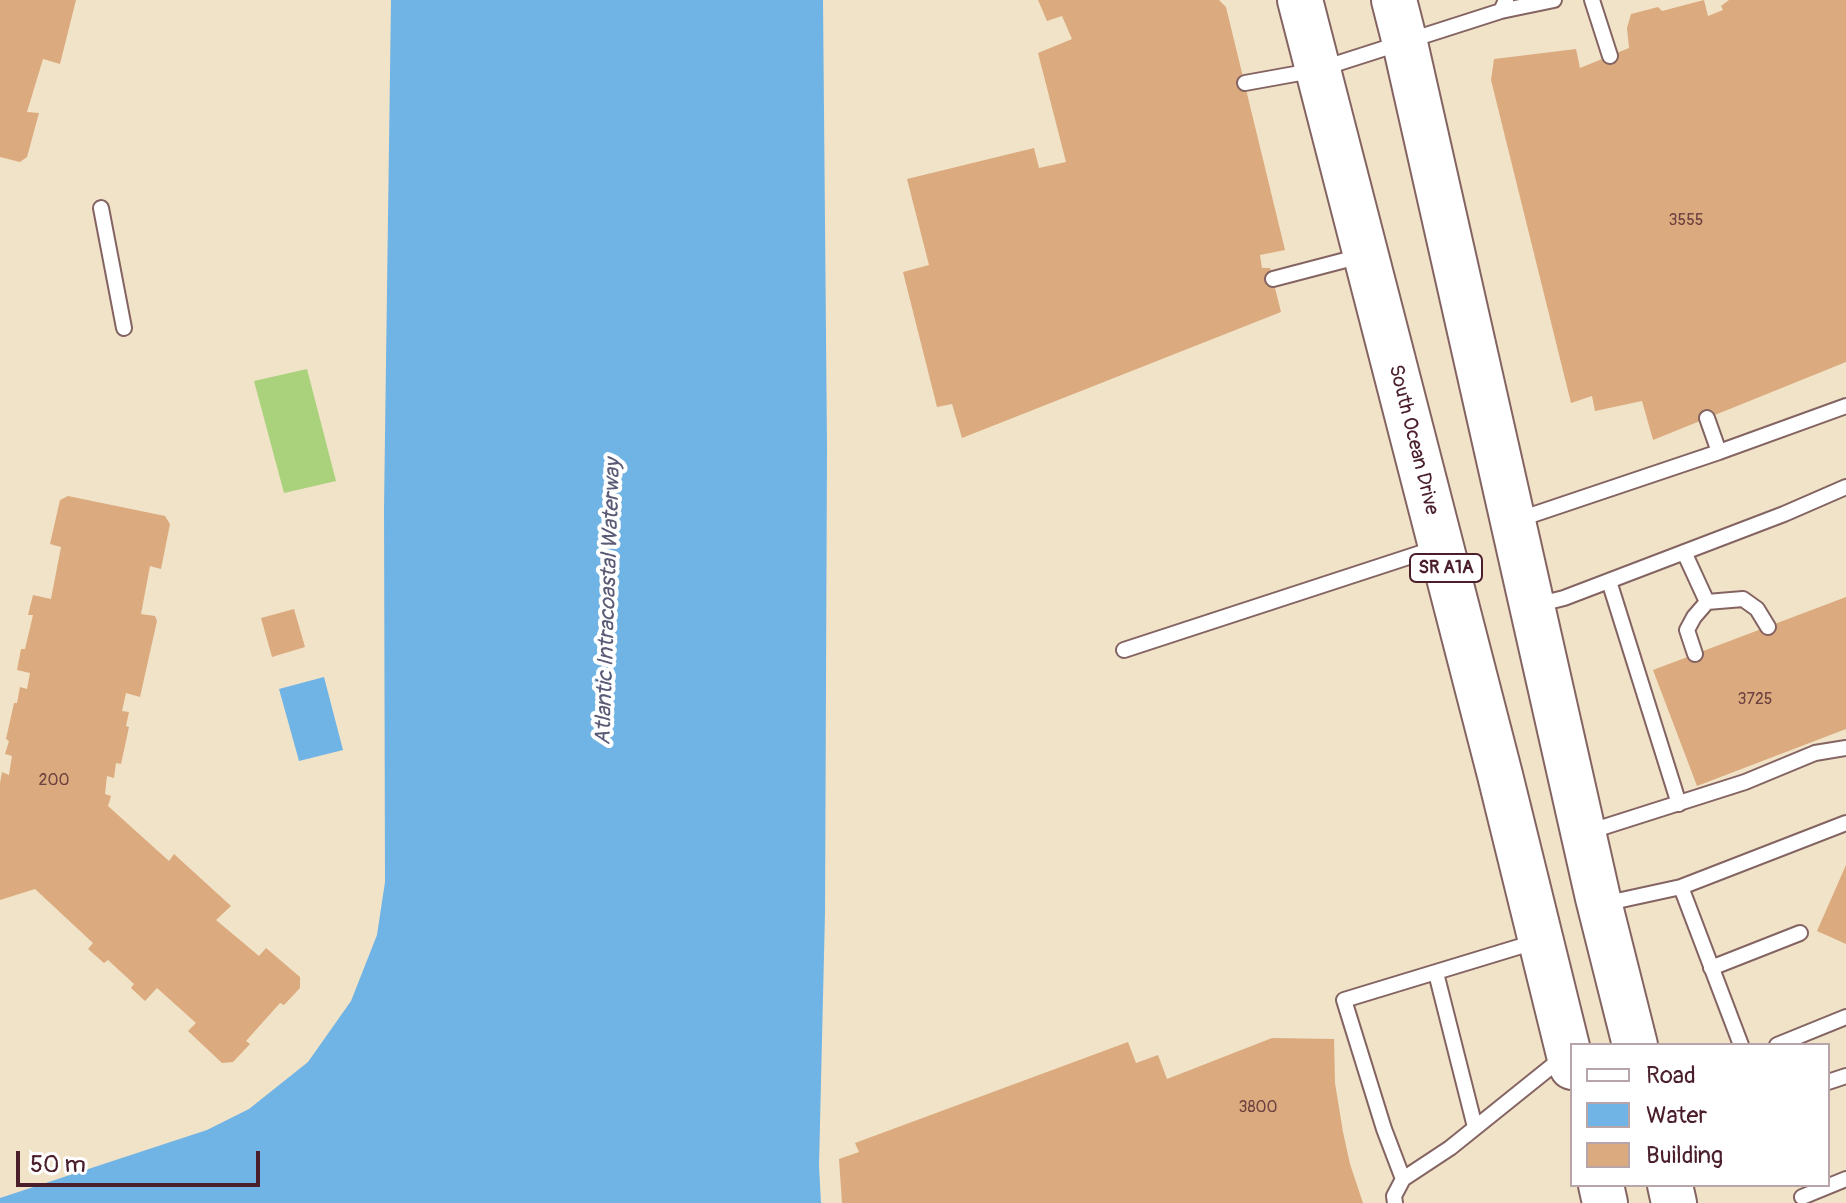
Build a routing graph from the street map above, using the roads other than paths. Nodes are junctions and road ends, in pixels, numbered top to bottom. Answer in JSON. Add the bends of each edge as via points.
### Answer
{"nodes":[{"id":1,"x":1300,"y":0,"type":"edge"},
{"id":2,"x":1394,"y":0,"type":"edge"},
{"id":3,"x":1554,"y":0,"type":"edge"},
{"id":4,"x":1592,"y":0,"type":"edge"},
{"id":5,"x":1504,"y":5,"type":"edge"},
{"id":6,"x":1405,"y":43,"type":"junction"},
{"id":7,"x":1610,"y":56,"type":"dead end"},
{"id":8,"x":1317,"y":70,"type":"junction"},
{"id":9,"x":1245,"y":83,"type":"dead end"},
{"id":10,"x":101,"y":208,"type":"dead end"},
{"id":11,"x":1365,"y":255,"type":"junction"},
{"id":12,"x":1273,"y":279,"type":"dead end"},
{"id":13,"x":124,"y":328,"type":"dead end"},
{"id":14,"x":1846,"y":406,"type":"edge"},
{"id":15,"x":1707,"y":418,"type":"dead end"},
{"id":16,"x":1719,"y":452,"type":"junction"},
{"id":17,"x":1846,"y":487,"type":"edge"},
{"id":18,"x":1513,"y":521,"type":"junction"},
{"id":19,"x":1440,"y":547,"type":"junction"},
{"id":20,"x":1684,"y":552,"type":"junction"},
{"id":21,"x":1609,"y":581,"type":"junction"},
{"id":22,"x":1707,"y":602,"type":"junction"},
{"id":23,"x":1532,"y":606,"type":"junction"},
{"id":24,"x":1768,"y":627,"type":"dead end"},
{"id":25,"x":1124,"y":650,"type":"dead end"},
{"id":26,"x":1695,"y":654,"type":"dead end"},
{"id":27,"x":1846,"y":748,"type":"edge"},
{"id":28,"x":1679,"y":804,"type":"junction"},
{"id":29,"x":1846,"y":823,"type":"edge"},
{"id":30,"x":1584,"y":833,"type":"junction"},
{"id":31,"x":1517,"y":843,"type":"junction"},
{"id":32,"x":1681,"y":887,"type":"junction"},
{"id":33,"x":1602,"y":912,"type":"junction"},
{"id":34,"x":1800,"y":933,"type":"dead end"},
{"id":35,"x":1541,"y":940,"type":"junction"},
{"id":36,"x":1711,"y":968,"type":"junction"},
{"id":37,"x":1436,"y":973,"type":"junction"},
{"id":38,"x":1846,"y":1017,"type":"edge"},
{"id":39,"x":1635,"y":1043,"type":"edge"},
{"id":40,"x":1740,"y":1043,"type":"edge"},
{"id":41,"x":1782,"y":1043,"type":"edge"},
{"id":42,"x":1570,"y":1060,"type":"edge"},
{"id":43,"x":1475,"y":1127,"type":"junction"},
{"id":44,"x":1403,"y":1179,"type":"junction"},
{"id":45,"x":1824,"y":1187,"type":"edge"},
{"id":46,"x":1801,"y":1195,"type":"edge"},
{"id":47,"x":1395,"y":1203,"type":"edge"}],
"edges":[{"from":1,"to":8,"type":"main road","name":"South Ocean Drive","number":"SR A1A"},
{"from":2,"to":6,"type":"main road"},
{"from":3,"to":5,"type":"lane"},
{"from":4,"to":7,"type":"lane"},
{"from":5,"to":6,"type":"lane"},
{"from":6,"to":8,"type":"lane"},
{"from":6,"to":18,"type":"main road"},
{"from":8,"to":9,"type":"lane"},
{"from":8,"to":11,"type":"main road","name":"South Ocean Drive","number":"SR A1A"},
{"from":10,"to":13,"type":"lane"},
{"from":11,"to":12,"type":"lane"},
{"from":11,"to":19,"type":"main road","name":"South Ocean Drive","number":"SR A1A"},
{"from":14,"to":16,"type":"lane"},
{"from":15,"to":16,"type":"lane"},
{"from":16,"to":18,"type":"lane"},
{"from":17,"to":20,"type":"lane"},
{"from":18,"to":23,"type":"main road"},
{"from":19,"to":25,"type":"lane"},
{"from":19,"to":31,"type":"main road","name":"South Ocean Drive","number":"SR A1A"},
{"from":20,"to":21,"type":"lane"},
{"from":20,"to":22,"type":"lane"},
{"from":21,"to":23,"type":"lane"},
{"from":21,"to":28,"type":"lane"},
{"from":22,"to":24,"type":"lane","via":[[1743,599]]},
{"from":22,"to":26,"type":"lane","via":[[1687,630]]},
{"from":23,"to":30,"type":"main road"},
{"from":27,"to":28,"type":"lane","via":[[1813,748]]},
{"from":28,"to":30,"type":"lane"},
{"from":29,"to":32,"type":"lane"},
{"from":30,"to":33,"type":"main road"},
{"from":31,"to":33,"type":"main road","via":[[1547,848],[1574,865]]},
{"from":31,"to":35,"type":"main road","name":"South Ocean Drive","number":"SR A1A"},
{"from":32,"to":33,"type":"lane"},
{"from":32,"to":36,"type":"lane"},
{"from":33,"to":39,"type":"main road"},
{"from":34,"to":36,"type":"lane"},
{"from":35,"to":37,"type":"lane"},
{"from":35,"to":42,"type":"main road","name":"South Ocean Drive","number":"SR A1A"},
{"from":36,"to":40,"type":"lane"},
{"from":37,"to":43,"type":"lane"},
{"from":37,"to":44,"type":"lane","via":[[1344,1000]]},
{"from":38,"to":41,"type":"lane"},
{"from":42,"to":43,"type":"lane"},
{"from":43,"to":44,"type":"lane"},
{"from":44,"to":47,"type":"lane"},
{"from":45,"to":46,"type":"lane"}]}
